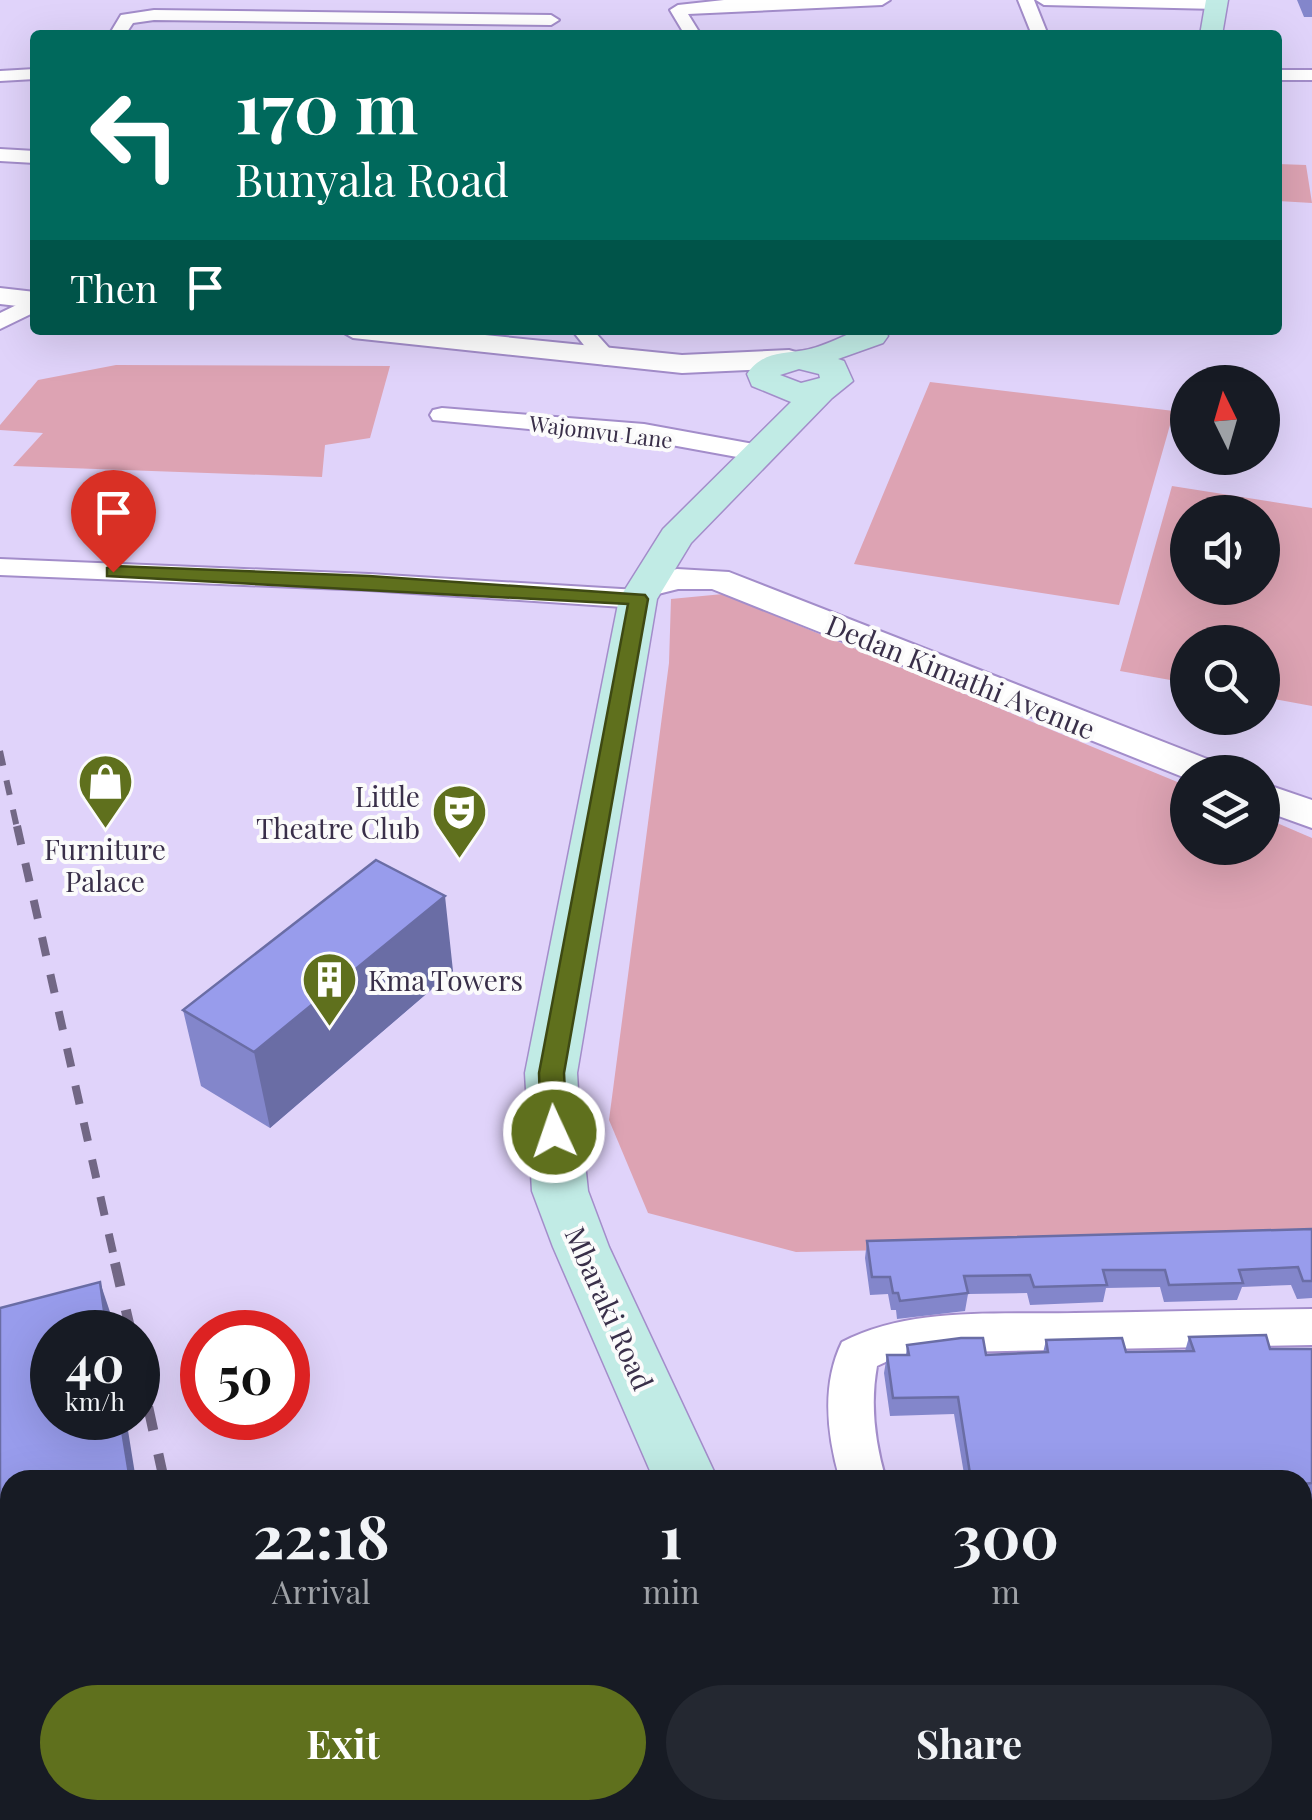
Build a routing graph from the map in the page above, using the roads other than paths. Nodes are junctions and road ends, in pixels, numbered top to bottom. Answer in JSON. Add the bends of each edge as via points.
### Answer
{"nodes":[{"id":1,"x":882,"y":0,"type":"edge"},
{"id":2,"x":1026,"y":0,"type":"edge"},
{"id":3,"x":1044,"y":0,"type":"edge"},
{"id":4,"x":1217,"y":2,"type":"edge"},
{"id":5,"x":737,"y":3,"type":"edge"},
{"id":6,"x":551,"y":19,"type":"edge"},
{"id":7,"x":120,"y":30,"type":"edge"},
{"id":8,"x":690,"y":30,"type":"edge"},
{"id":9,"x":1038,"y":30,"type":"edge"},
{"id":10,"x":1212,"y":30,"type":"edge"},
{"id":11,"x":30,"y":74,"type":"edge"},
{"id":12,"x":1282,"y":75,"type":"edge"},
{"id":13,"x":1312,"y":75,"type":"edge"},
{"id":14,"x":0,"y":76,"type":"edge"},
{"id":15,"x":30,"y":154,"type":"edge"},
{"id":16,"x":0,"y":155,"type":"edge"},
{"id":17,"x":0,"y":296,"type":"edge"},
{"id":18,"x":30,"y":300,"type":"edge"},
{"id":19,"x":30,"y":304,"type":"edge"},
{"id":20,"x":0,"y":322,"type":"edge"},
{"id":21,"x":479,"y":335,"type":"edge"},
{"id":22,"x":872,"y":335,"type":"edge"},
{"id":23,"x":579,"y":339,"type":"edge"},
{"id":24,"x":801,"y":376,"type":"junction"},
{"id":25,"x":442,"y":415,"type":"dead end"},
{"id":26,"x":765,"y":446,"type":"junction"},
{"id":27,"x":676,"y":536,"type":"junction"},
{"id":28,"x":0,"y":568,"type":"edge"},
{"id":29,"x":717,"y":578,"type":"junction"},
{"id":30,"x":642,"y":593,"type":"junction"},
{"id":31,"x":1170,"y":758,"type":"edge"},
{"id":32,"x":1280,"y":802,"type":"edge"},
{"id":33,"x":1312,"y":815,"type":"edge"},
{"id":34,"x":1312,"y":1327,"type":"edge"},
{"id":35,"x":681,"y":1470,"type":"edge"},
{"id":36,"x":862,"y":1470,"type":"edge"}],
"edges":[{"from":1,"to":5,"type":"street"},
{"from":2,"to":9,"type":"street"},
{"from":3,"to":4,"type":"street"},
{"from":4,"to":10,"type":"main road"},
{"from":5,"to":8,"type":"street","via":[[678,10]]},
{"from":6,"to":7,"type":"street","via":[[154,14],[127,19]]},
{"from":11,"to":14,"type":"street"},
{"from":12,"to":13,"type":"street"},
{"from":15,"to":16,"type":"street"},
{"from":17,"to":18,"type":"street"},
{"from":19,"to":20,"type":"street"},
{"from":21,"to":23,"type":"street"},
{"from":22,"to":24,"type":"main road","name":"Mbaraki Road"},
{"from":23,"to":24,"type":"street","via":[[606,358]]},
{"from":24,"to":26,"type":"main road","name":"Mbaraki Road"},
{"from":25,"to":26,"type":"street","name":"Wajomvu Lane"},
{"from":26,"to":27,"type":"main road","name":"Mbaraki Road"},
{"from":27,"to":29,"type":"street","name":"Dedan Kimathi Avenue"},
{"from":27,"to":30,"type":"main road","name":"Mbaraki Road"},
{"from":28,"to":30,"type":"street"},
{"from":29,"to":30,"type":"street","name":"Dedan Kimathi Avenue","via":[[677,579]]},
{"from":29,"to":31,"type":"street","name":"Dedan Kimathi Avenue"},
{"from":30,"to":35,"type":"main road","name":"Mbaraki Road","via":[[551,1073],[552,1107],[560,1191]]},
{"from":32,"to":33,"type":"street"},
{"from":34,"to":36,"type":"street","via":[[958,1334],[883,1342],[858,1355],[852,1374]]}]}
